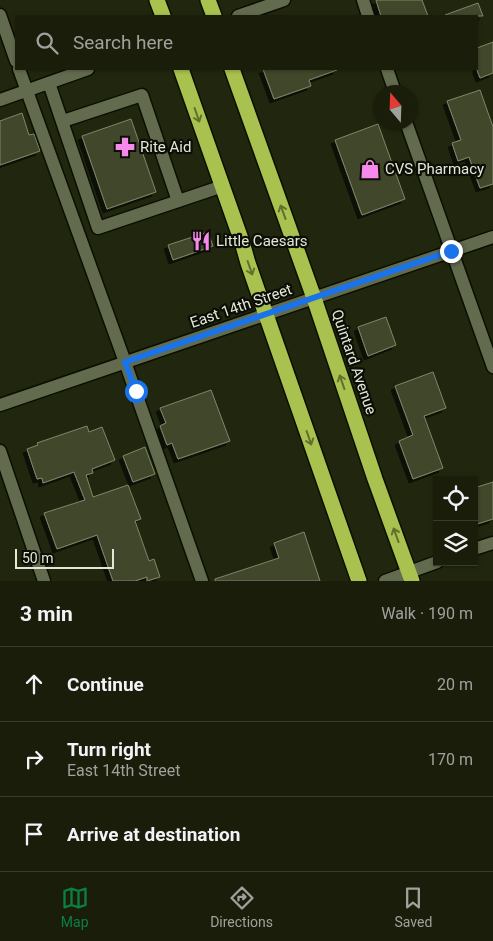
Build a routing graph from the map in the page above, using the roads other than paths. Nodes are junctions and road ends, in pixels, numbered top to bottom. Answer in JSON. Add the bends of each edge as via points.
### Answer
{"nodes":[{"id":1,"x":157,"y":0,"type":"edge"},
{"id":2,"x":208,"y":0,"type":"edge"},
{"id":3,"x":284,"y":0,"type":"edge"},
{"id":4,"x":363,"y":0,"type":"edge"},
{"id":5,"x":0,"y":15,"type":"edge"},
{"id":6,"x":163,"y":15,"type":"edge"},
{"id":7,"x":214,"y":15,"type":"edge"},
{"id":8,"x":241,"y":15,"type":"edge"},
{"id":9,"x":368,"y":15,"type":"edge"},
{"id":10,"x":15,"y":58,"type":"edge"},
{"id":11,"x":19,"y":70,"type":"edge"},
{"id":12,"x":85,"y":70,"type":"edge"},
{"id":13,"x":181,"y":70,"type":"edge"},
{"id":14,"x":232,"y":70,"type":"edge"},
{"id":15,"x":387,"y":70,"type":"edge"},
{"id":16,"x":49,"y":82,"type":"junction"},
{"id":17,"x":393,"y":85,"type":"edge"},
{"id":18,"x":27,"y":90,"type":"junction"},
{"id":19,"x":0,"y":100,"type":"edge"},
{"id":20,"x":63,"y":121,"type":"junction"},
{"id":21,"x":409,"y":130,"type":"edge"},
{"id":22,"x":222,"y":186,"type":"junction"},
{"id":23,"x":178,"y":201,"type":"junction"},
{"id":24,"x":493,"y":237,"type":"edge"},
{"id":25,"x":451,"y":251,"type":"junction"},
{"id":26,"x":314,"y":298,"type":"junction"},
{"id":27,"x":267,"y":314,"type":"junction"},
{"id":28,"x":125,"y":362,"type":"junction"},
{"id":29,"x":493,"y":367,"type":"edge"},
{"id":30,"x":0,"y":405,"type":"edge"},
{"id":31,"x":0,"y":451,"type":"edge"},
{"id":32,"x":493,"y":543,"type":"edge"},
{"id":33,"x":478,"y":548,"type":"edge"},
{"id":34,"x":433,"y":564,"type":"edge"},
{"id":35,"x":411,"y":577,"type":"edge"},
{"id":36,"x":44,"y":581,"type":"edge"},
{"id":37,"x":202,"y":581,"type":"edge"},
{"id":38,"x":358,"y":581,"type":"edge"},
{"id":39,"x":385,"y":581,"type":"edge"}],
"edges":[{"from":1,"to":6,"type":"highway"},
{"from":2,"to":7,"type":"highway"},
{"from":3,"to":8,"type":"street"},
{"from":4,"to":9,"type":"street"},
{"from":5,"to":10,"type":"street"},
{"from":11,"to":18,"type":"street"},
{"from":12,"to":16,"type":"street"},
{"from":13,"to":22,"type":"highway","one_way":true},
{"from":26,"to":14,"type":"highway","name":"Quintard Avenue","one_way":true},
{"from":15,"to":17,"type":"street"},
{"from":16,"to":18,"type":"street"},
{"from":16,"to":20,"type":"street"},
{"from":18,"to":19,"type":"street"},
{"from":18,"to":28,"type":"street"},
{"from":20,"to":23,"type":"street","via":[[142,95]]},
{"from":20,"to":23,"type":"street","via":[[98,228]]},
{"from":21,"to":25,"type":"street"},
{"from":22,"to":23,"type":"street"},
{"from":22,"to":27,"type":"highway","one_way":true},
{"from":24,"to":25,"type":"street","name":"East 14th Street"},
{"from":25,"to":26,"type":"street","name":"East 14th Street"},
{"from":25,"to":29,"type":"street"},
{"from":26,"to":27,"type":"street","name":"East 14th Street"},
{"from":35,"to":26,"type":"highway","name":"Quintard Avenue","one_way":true},
{"from":27,"to":28,"type":"street","name":"East 14th Street"},
{"from":27,"to":38,"type":"highway","one_way":true},
{"from":28,"to":30,"type":"street","name":"East 14th Street"},
{"from":28,"to":37,"type":"street"},
{"from":31,"to":36,"type":"street"},
{"from":32,"to":33,"type":"street"},
{"from":34,"to":35,"type":"street"},
{"from":35,"to":39,"type":"street"}]}
